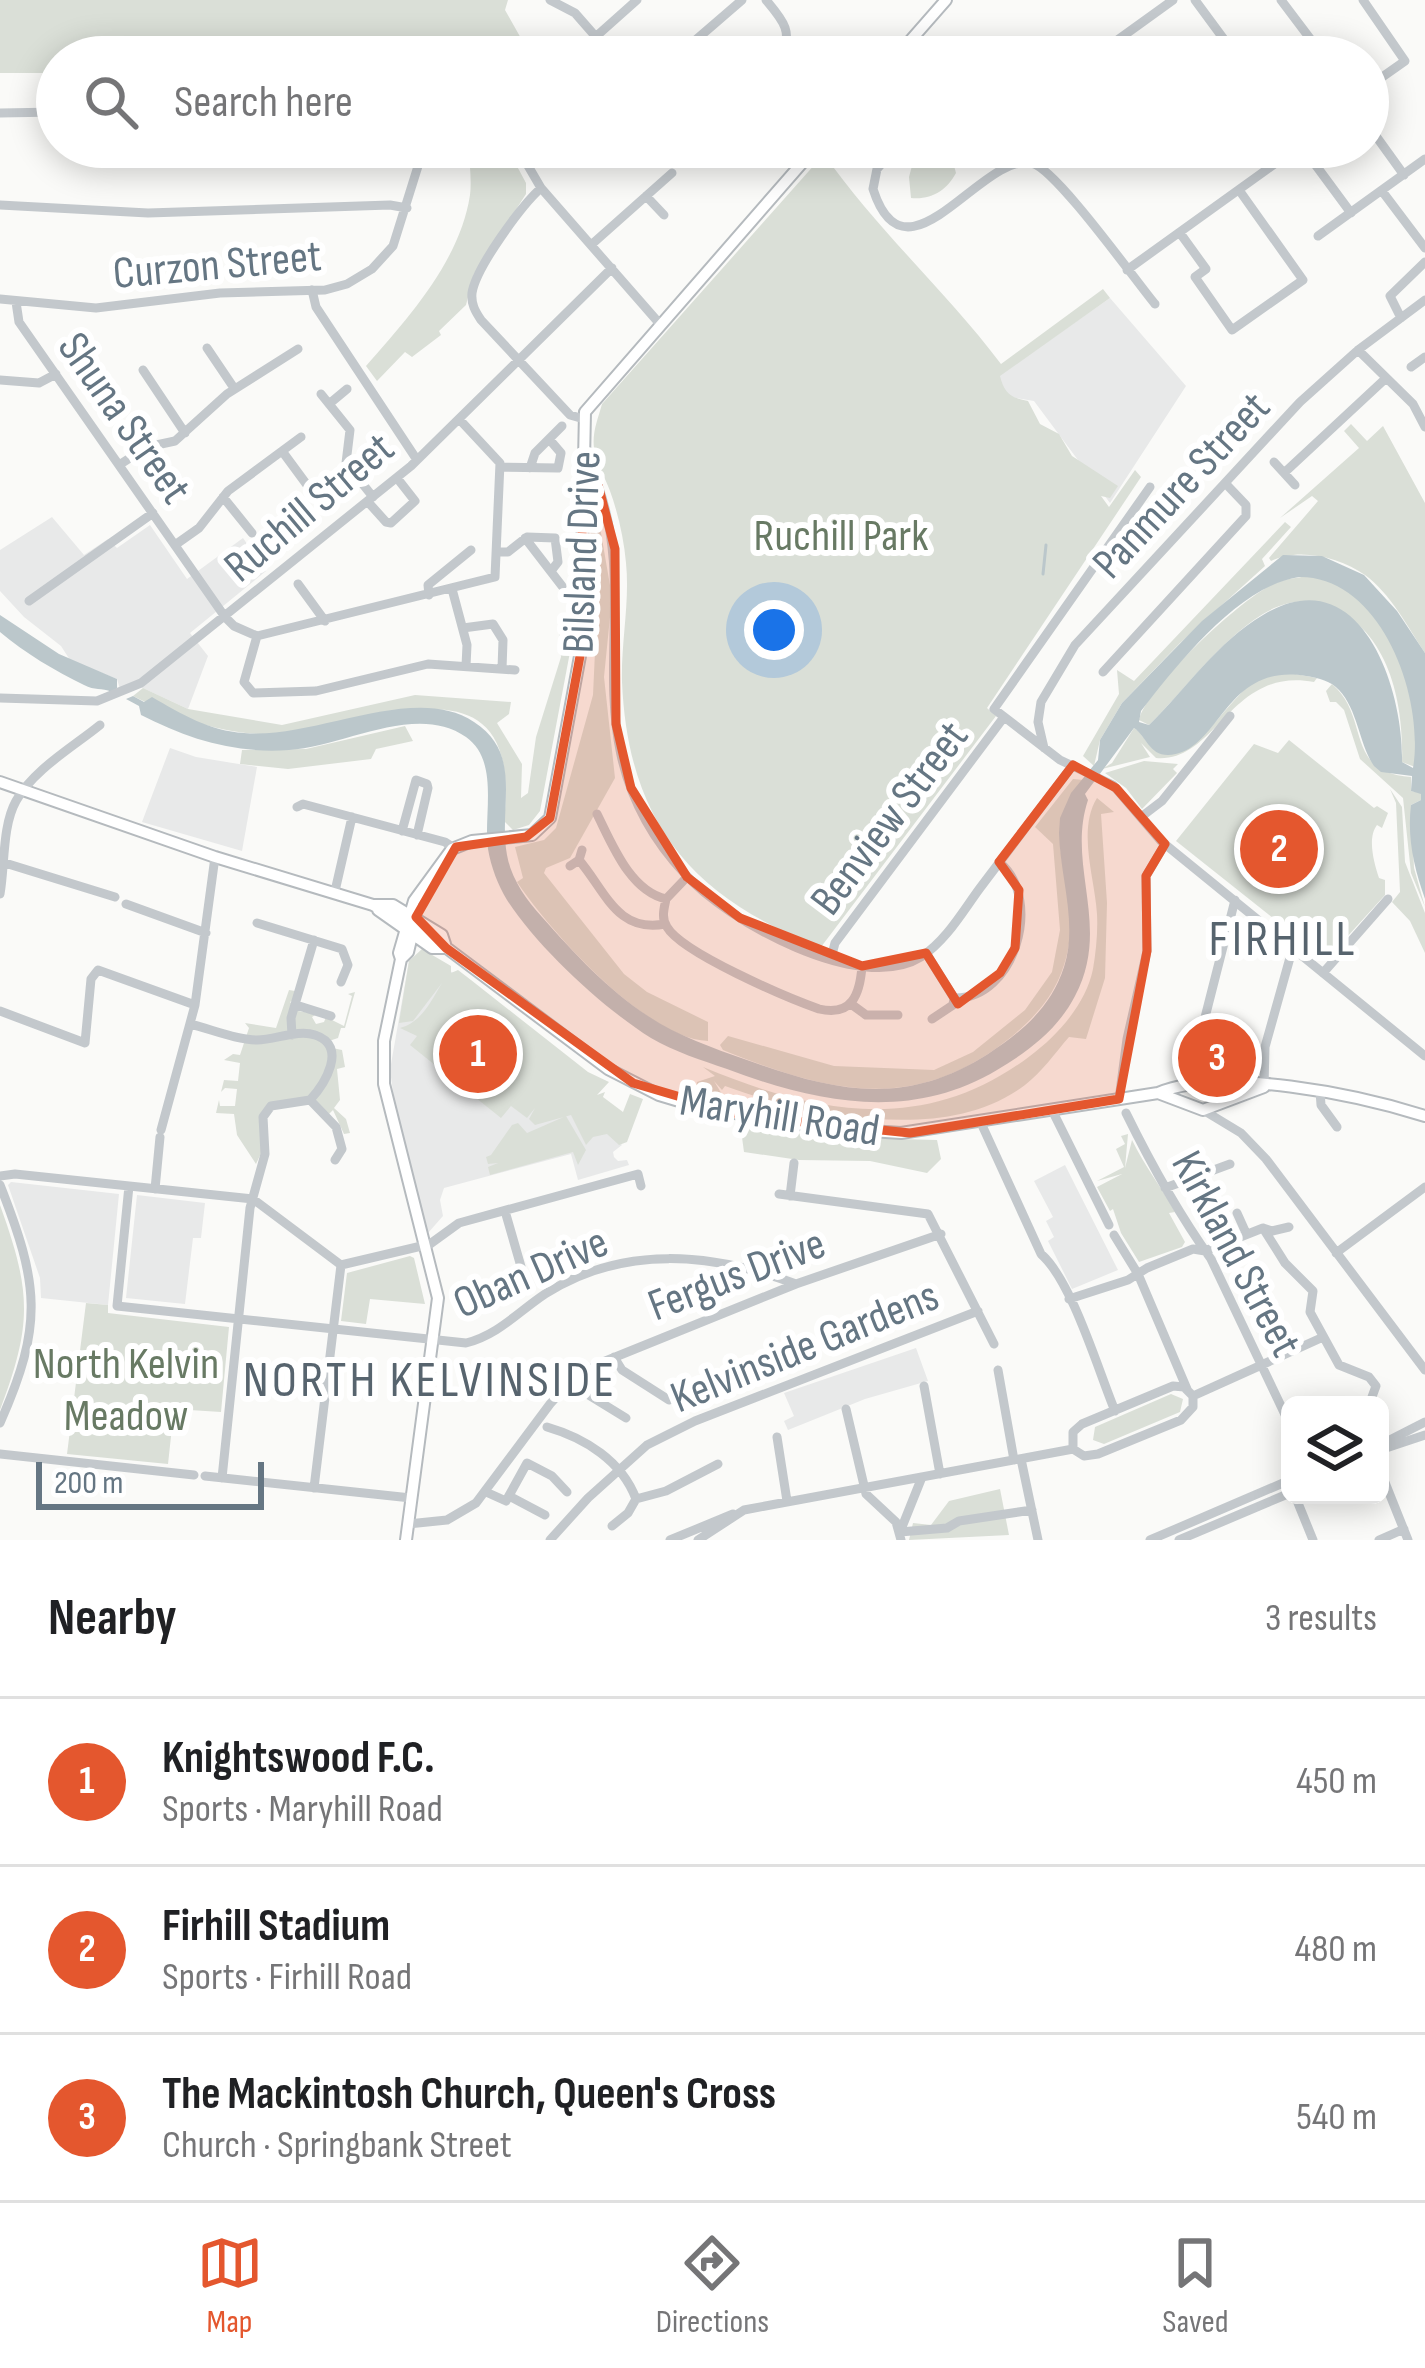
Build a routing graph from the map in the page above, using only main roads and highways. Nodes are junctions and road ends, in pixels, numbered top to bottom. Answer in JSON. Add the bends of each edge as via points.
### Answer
{"nodes":[{"id":1,"x":946,"y":0,"type":"edge"},
{"id":2,"x":914,"y":36,"type":"edge"},
{"id":3,"x":792,"y":168,"type":"edge"},
{"id":4,"x":0,"y":782,"type":"edge"},
{"id":5,"x":411,"y":923,"type":"junction"},
{"id":6,"x":1264,"y":1087,"type":"junction"},
{"id":7,"x":1158,"y":1093,"type":"junction"},
{"id":8,"x":1425,"y":1116,"type":"edge"},
{"id":9,"x":410,"y":1535,"type":"edge"}],
"edges":[{"from":1,"to":2,"type":"main road"},
{"from":3,"to":5,"type":"main road","name":"Bilsland Drive","via":[[584,419],[580,656],[546,826],[532,836],[454,848]]},
{"from":4,"to":5,"type":"main road","name":"Maryhill Road"},
{"from":5,"to":7,"type":"main road","name":"Maryhill Road","via":[[432,948],[446,948],[593,1060],[674,1100],[745,1116],[910,1133]]},
{"from":5,"to":9,"type":"main road","via":[[382,1072],[438,1295]]},
{"from":6,"to":7,"type":"main road","name":"Maryhill Road","via":[[1192,1082]]},
{"from":6,"to":7,"type":"main road","name":"Maryhill Road","via":[[1204,1110]]},
{"from":6,"to":8,"type":"main road","name":"Maryhill Road"}]}
